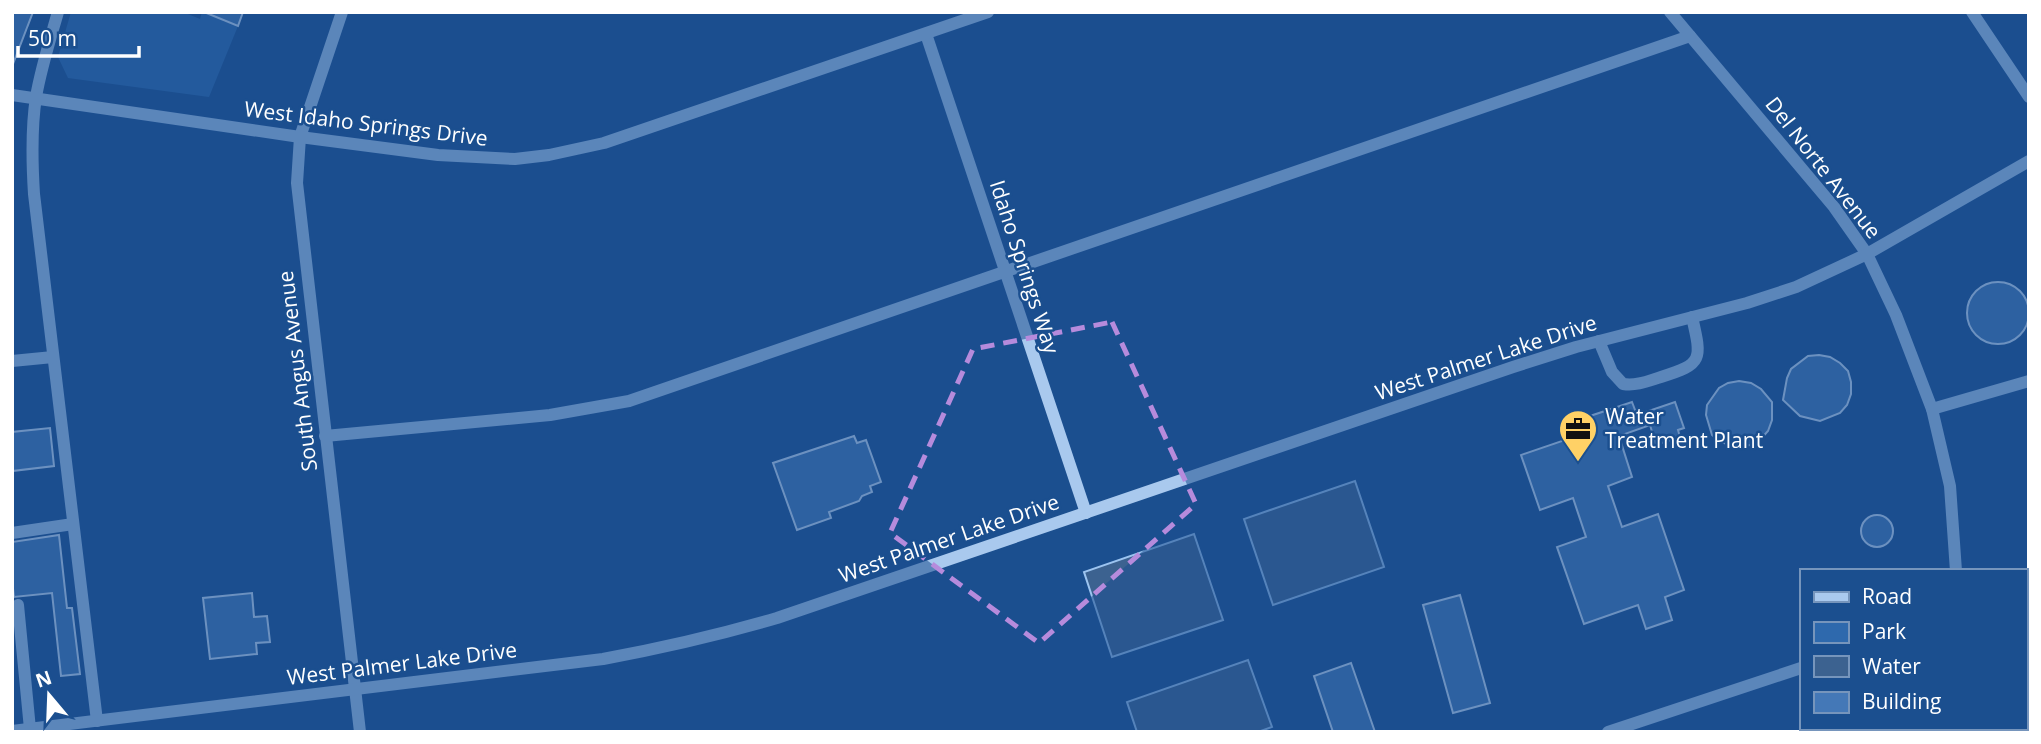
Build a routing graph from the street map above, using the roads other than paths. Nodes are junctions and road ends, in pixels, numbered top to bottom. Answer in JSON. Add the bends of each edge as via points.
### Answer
{"nodes":[{"id":1,"x":58,"y":12,"type":"edge"},
{"id":2,"x":342,"y":12,"type":"edge"},
{"id":3,"x":988,"y":12,"type":"edge"},
{"id":4,"x":1670,"y":12,"type":"edge"},
{"id":5,"x":1972,"y":12,"type":"edge"},
{"id":6,"x":926,"y":34,"type":"junction"},
{"id":7,"x":1690,"y":36,"type":"junction"},
{"id":8,"x":12,"y":94,"type":"edge"},
{"id":9,"x":2029,"y":97,"type":"edge"},
{"id":10,"x":36,"y":98,"type":"junction"},
{"id":11,"x":300,"y":137,"type":"junction"},
{"id":12,"x":2029,"y":161,"type":"edge"},
{"id":13,"x":1867,"y":254,"type":"junction"},
{"id":14,"x":1006,"y":272,"type":"junction"},
{"id":15,"x":1692,"y":317,"type":"junction"},
{"id":16,"x":1600,"y":341,"type":"junction"},
{"id":17,"x":53,"y":356,"type":"junction"},
{"id":18,"x":12,"y":362,"type":"edge"},
{"id":19,"x":2029,"y":381,"type":"edge"},
{"id":20,"x":1932,"y":409,"type":"junction"},
{"id":21,"x":325,"y":436,"type":"junction"},
{"id":22,"x":1086,"y":513,"type":"junction"},
{"id":23,"x":73,"y":524,"type":"junction"},
{"id":24,"x":12,"y":533,"type":"edge"},
{"id":25,"x":1956,"y":569,"type":"edge"},
{"id":26,"x":18,"y":605,"type":"dead end"},
{"id":27,"x":1800,"y":667,"type":"edge"},
{"id":28,"x":355,"y":689,"type":"junction"},
{"id":29,"x":97,"y":721,"type":"junction"},
{"id":30,"x":30,"y":729,"type":"junction"},
{"id":31,"x":12,"y":731,"type":"edge"},
{"id":32,"x":360,"y":732,"type":"edge"},
{"id":33,"x":1608,"y":732,"type":"edge"}],
"edges":[{"from":1,"to":10,"type":"street"},
{"from":2,"to":11,"type":"street","name":"South Angus Avenue"},
{"from":3,"to":6,"type":"street","name":"West Idaho Springs Drive"},
{"from":4,"to":7,"type":"street","name":"Del Norte Avenue"},
{"from":5,"to":9,"type":"street"},
{"from":6,"to":11,"type":"street","name":"West Idaho Springs Drive","via":[[604,143],[549,155],[514,159],[438,155]]},
{"from":6,"to":14,"type":"street","name":"Idaho Springs Way"},
{"from":7,"to":13,"type":"street","name":"Del Norte Avenue","via":[[1834,207]]},
{"from":7,"to":14,"type":"street"},
{"from":8,"to":10,"type":"street","name":"West Idaho Springs Drive"},
{"from":10,"to":11,"type":"street","name":"West Idaho Springs Drive"},
{"from":10,"to":17,"type":"street","via":[[34,194]]},
{"from":11,"to":21,"type":"street","name":"South Angus Avenue","via":[[299,207]]},
{"from":12,"to":13,"type":"street","name":"West Palmer Lake Drive"},
{"from":13,"to":15,"type":"street","name":"West Palmer Lake Drive","via":[[1796,287]]},
{"from":13,"to":20,"type":"street","name":"Del Norte Avenue"},
{"from":14,"to":21,"type":"street","via":[[629,401],[550,415]]},
{"from":14,"to":22,"type":"street","name":"Idaho Springs Way"},
{"from":15,"to":16,"type":"street","name":"West Palmer Lake Drive"},
{"from":15,"to":16,"type":"street","via":[[1698,343],[1696,359],[1689,368],[1634,386],[1623,384],[1612,372]]},
{"from":16,"to":22,"type":"street","name":"West Palmer Lake Drive"},
{"from":17,"to":18,"type":"street"},
{"from":17,"to":23,"type":"street"},
{"from":19,"to":20,"type":"street"},
{"from":20,"to":25,"type":"street","name":"Del Norte Avenue","via":[[1950,486]]},
{"from":21,"to":28,"type":"street","name":"South Angus Avenue"},
{"from":22,"to":28,"type":"street","name":"West Palmer Lake Drive","via":[[777,618],[683,644],[603,659]]},
{"from":23,"to":24,"type":"street"},
{"from":23,"to":29,"type":"street"},
{"from":26,"to":30,"type":"street"},
{"from":27,"to":33,"type":"street"},
{"from":28,"to":29,"type":"street","name":"West Palmer Lake Drive"},
{"from":28,"to":32,"type":"street","name":"South Angus Avenue"},
{"from":29,"to":30,"type":"street","name":"West Palmer Lake Drive"},
{"from":30,"to":31,"type":"street","name":"West Palmer Lake Drive"}]}
